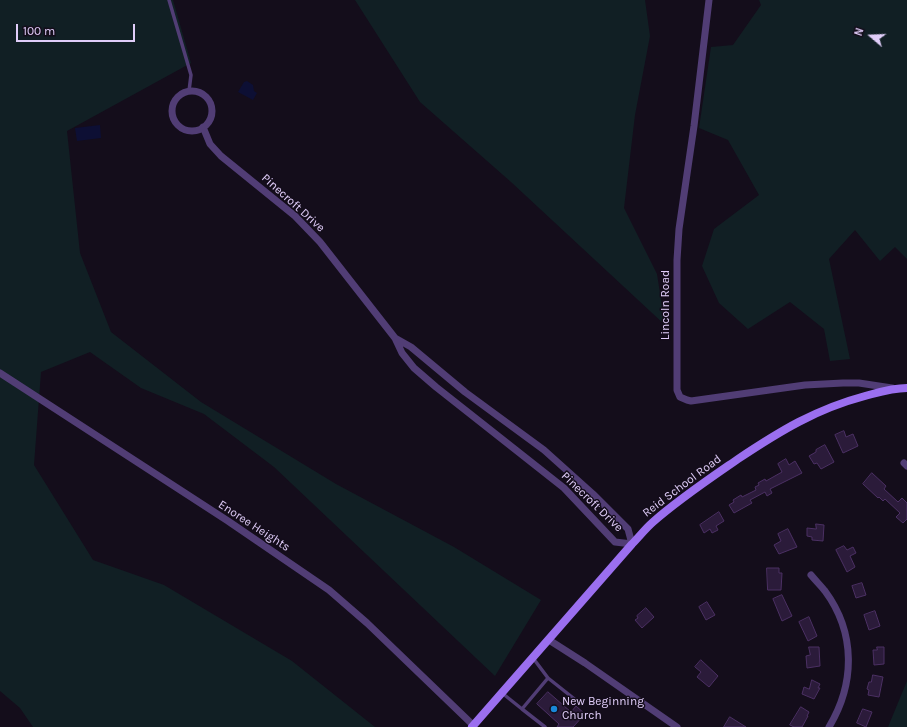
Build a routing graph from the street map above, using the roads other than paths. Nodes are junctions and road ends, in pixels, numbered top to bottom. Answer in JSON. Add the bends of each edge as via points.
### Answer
{"nodes":[{"id":1,"x":169,"y":0,"type":"edge"},
{"id":2,"x":709,"y":0,"type":"edge"},
{"id":3,"x":189,"y":91,"type":"junction"},
{"id":4,"x":203,"y":127,"type":"junction"},
{"id":5,"x":395,"y":338,"type":"junction"},
{"id":6,"x":0,"y":373,"type":"edge"},
{"id":7,"x":892,"y":388,"type":"junction"},
{"id":8,"x":907,"y":388,"type":"edge"},
{"id":9,"x":632,"y":544,"type":"junction"},
{"id":10,"x":811,"y":575,"type":"dead end"},
{"id":11,"x":549,"y":640,"type":"junction"},
{"id":12,"x":533,"y":658,"type":"junction"},
{"id":13,"x":548,"y":678,"type":"junction"},
{"id":14,"x":502,"y":693,"type":"junction"},
{"id":15,"x":577,"y":701,"type":"dead end"},
{"id":16,"x":522,"y":709,"type":"junction"},
{"id":17,"x":472,"y":726,"type":"edge"},
{"id":18,"x":545,"y":727,"type":"edge"},
{"id":19,"x":677,"y":727,"type":"edge"},
{"id":20,"x":830,"y":727,"type":"edge"}],
"edges":[{"from":1,"to":3,"type":"lane","via":[[190,75]]},
{"from":2,"to":7,"type":"street","name":"Lincoln Road","via":[[679,229],[676,372],[678,393],[683,399],[691,401],[843,382]]},
{"from":3,"to":4,"type":"street","via":[[202,93],[211,103],[211,117]]},
{"from":3,"to":4,"type":"street","via":[[175,100],[173,118],[186,130],[195,131]]},
{"from":4,"to":5,"type":"street","name":"Pinecroft Drive","via":[[210,144],[221,156],[295,216],[320,242]]},
{"from":5,"to":9,"type":"street","name":"Pinecroft Drive","via":[[411,347],[465,392],[544,450],[628,529]]},
{"from":5,"to":9,"type":"street","name":"Pinecroft Drive","via":[[402,353],[414,368],[436,388],[564,488],[614,542]]},
{"from":6,"to":17,"type":"street","name":"Enoree Heights","via":[[329,590],[367,623]]},
{"from":7,"to":8,"type":"street","name":"Reid School Road"},
{"from":7,"to":9,"type":"street","name":"Reid School Road","via":[[824,409],[775,435],[679,501]]},
{"from":9,"to":11,"type":"street","name":"Reid School Road"},
{"from":10,"to":20,"type":"street","via":[[826,592],[842,622],[848,646],[846,682]]},
{"from":11,"to":12,"type":"street","name":"Reid School Road"},
{"from":11,"to":19,"type":"street"},
{"from":12,"to":13,"type":"lane"},
{"from":12,"to":14,"type":"street","name":"Reid School Road"},
{"from":13,"to":15,"type":"lane"},
{"from":13,"to":16,"type":"lane"},
{"from":14,"to":16,"type":"lane"},
{"from":14,"to":17,"type":"street","name":"Reid School Road"},
{"from":16,"to":18,"type":"lane"}]}
